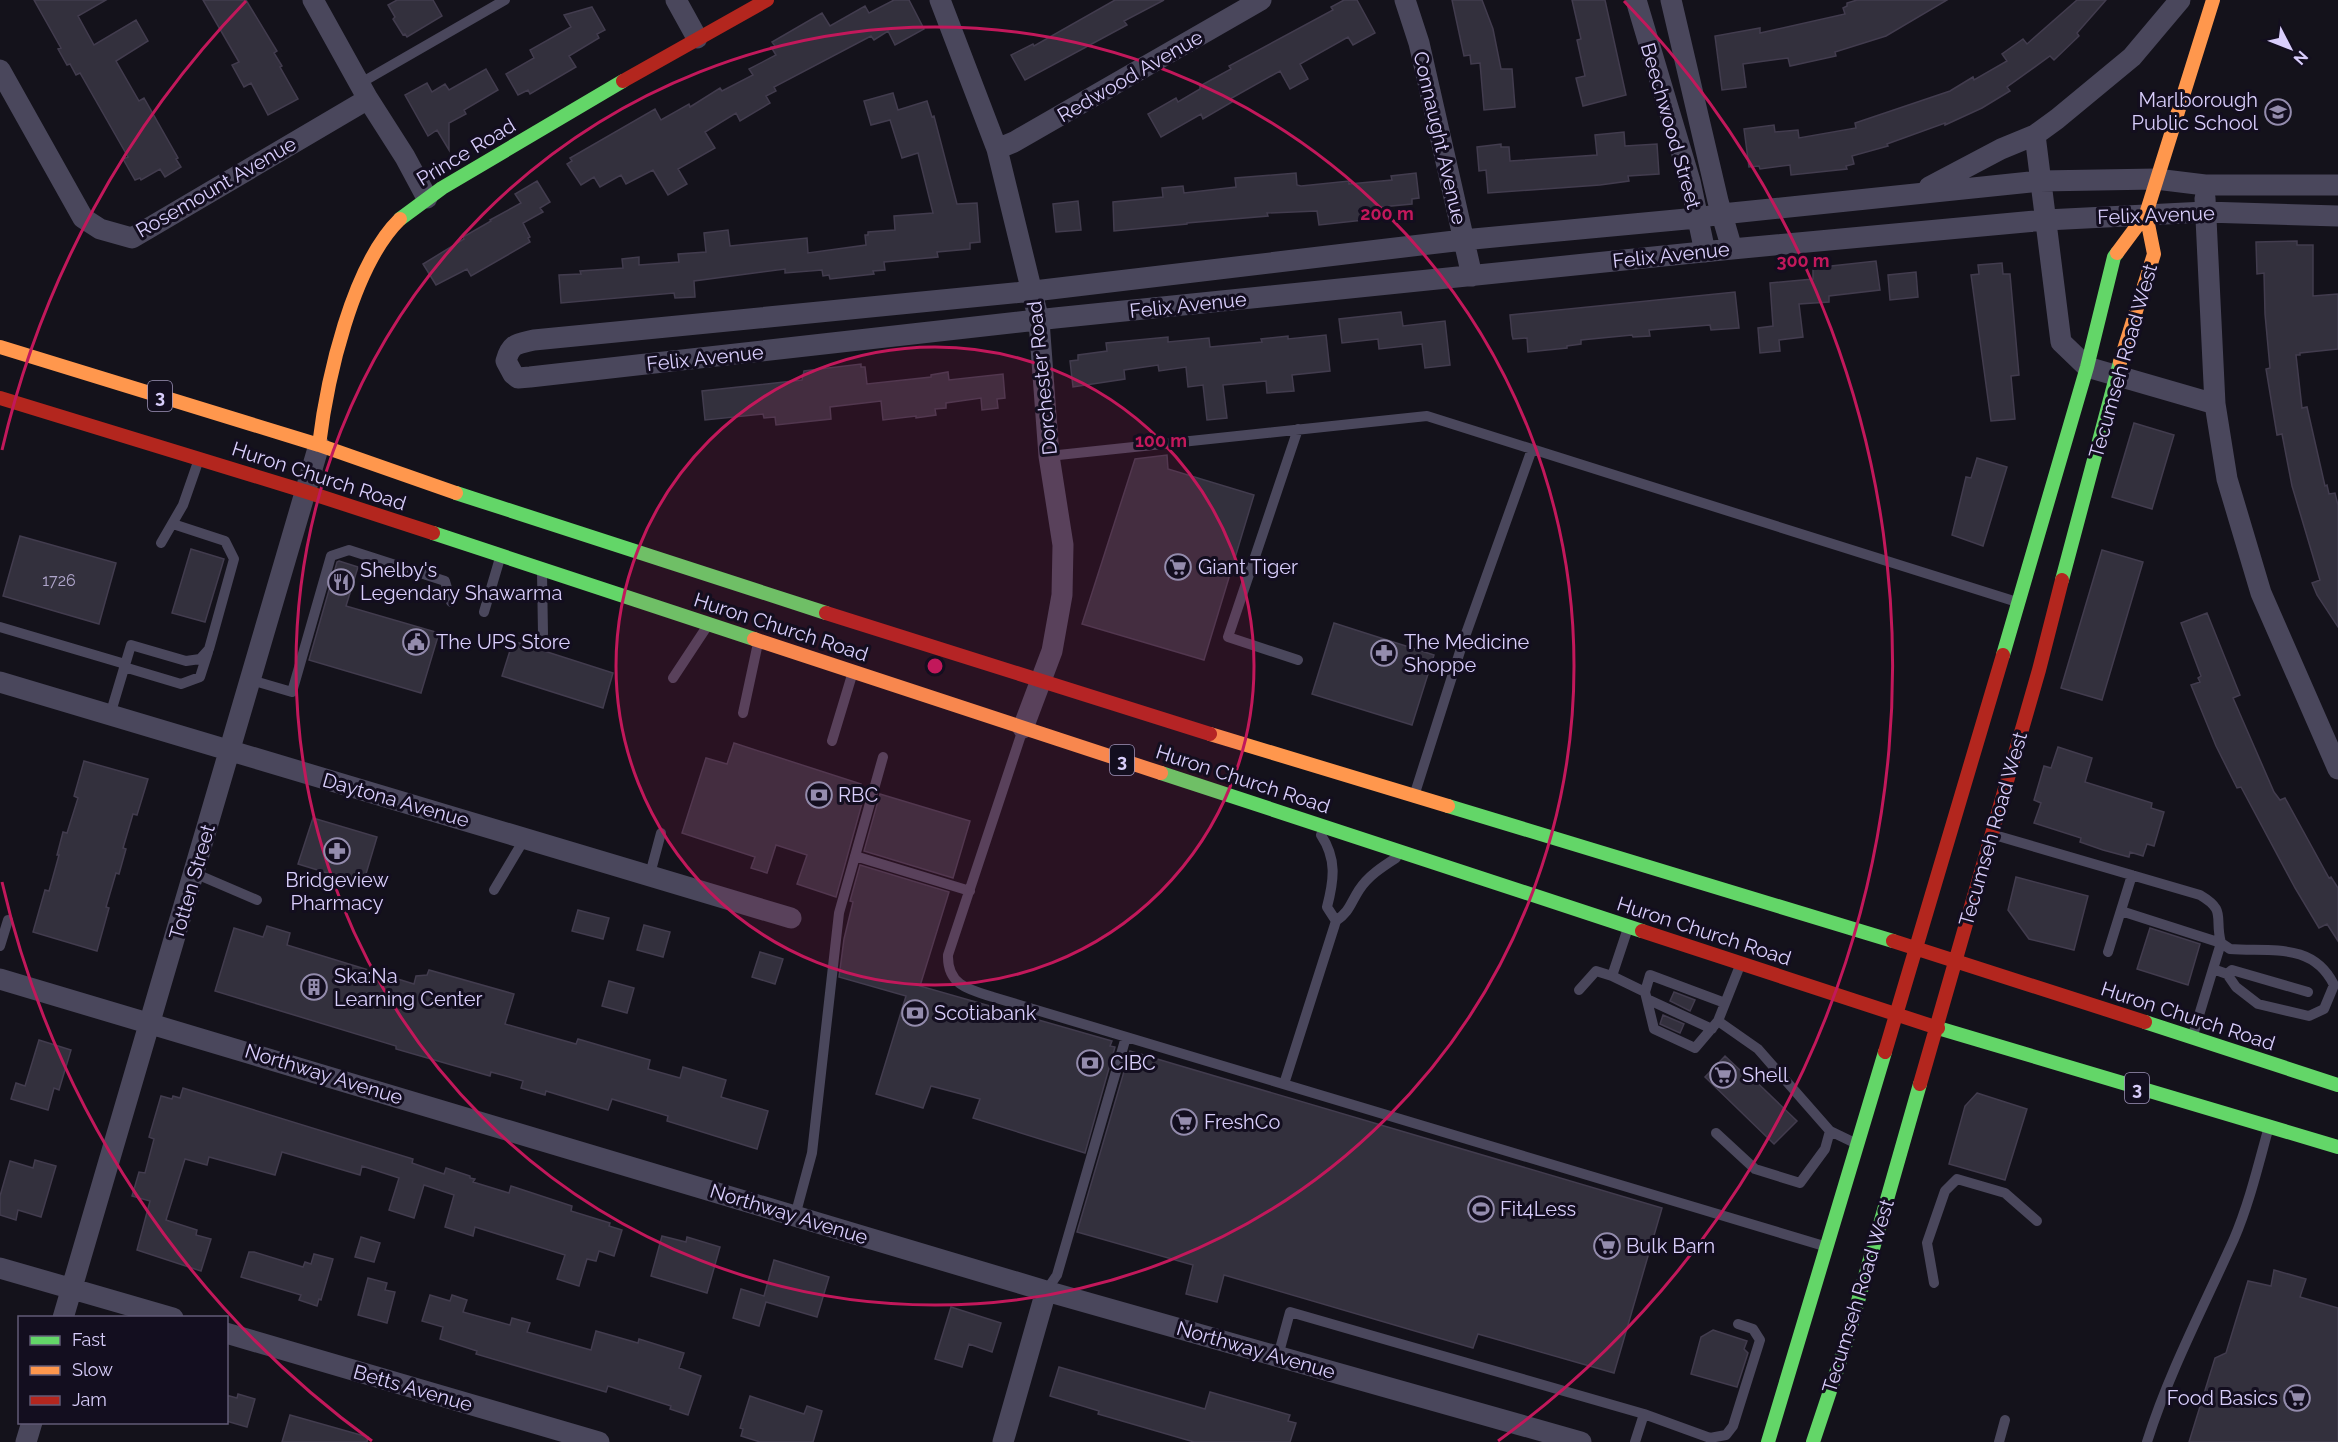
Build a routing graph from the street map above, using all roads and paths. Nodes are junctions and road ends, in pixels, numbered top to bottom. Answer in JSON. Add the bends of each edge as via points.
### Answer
{"nodes":[{"id":1,"x":313,"y":0,"type":"edge"},
{"id":2,"x":505,"y":0,"type":"edge"},
{"id":3,"x":676,"y":0,"type":"edge"},
{"id":4,"x":766,"y":0,"type":"edge"},
{"id":5,"x":940,"y":0,"type":"edge"},
{"id":6,"x":1261,"y":0,"type":"edge"},
{"id":7,"x":1405,"y":0,"type":"edge"},
{"id":8,"x":1665,"y":0,"type":"edge"},
{"id":9,"x":1671,"y":0,"type":"edge"},
{"id":10,"x":2180,"y":0,"type":"edge"},
{"id":11,"x":2212,"y":0,"type":"edge"},
{"id":12,"x":1636,"y":1,"type":"edge"},
{"id":13,"x":697,"y":38,"type":"junction"},
{"id":14,"x":0,"y":70,"type":"edge"},
{"id":15,"x":364,"y":91,"type":"junction"},
{"id":16,"x":2035,"y":135,"type":"junction"},
{"id":17,"x":997,"y":149,"type":"junction"},
{"id":18,"x":2156,"y":179,"type":"junction"},
{"id":19,"x":2040,"y":181,"type":"junction"},
{"id":20,"x":2205,"y":185,"type":"junction"},
{"id":21,"x":2338,"y":185,"type":"edge"},
{"id":22,"x":1919,"y":192,"type":"junction"},
{"id":23,"x":427,"y":198,"type":"junction"},
{"id":24,"x":2205,"y":213,"type":"junction"},
{"id":25,"x":1722,"y":214,"type":"junction"},
{"id":26,"x":2146,"y":214,"type":"junction"},
{"id":27,"x":2338,"y":216,"type":"edge"},
{"id":28,"x":1697,"y":218,"type":"junction"},
{"id":29,"x":2046,"y":220,"type":"junction"},
{"id":30,"x":1463,"y":240,"type":"junction"},
{"id":31,"x":1732,"y":249,"type":"junction"},
{"id":32,"x":1706,"y":252,"type":"junction"},
{"id":33,"x":1472,"y":276,"type":"junction"},
{"id":34,"x":1034,"y":291,"type":"junction"},
{"id":35,"x":1039,"y":321,"type":"junction"},
{"id":36,"x":0,"y":347,"type":"edge"},
{"id":37,"x":2087,"y":367,"type":"junction"},
{"id":38,"x":2116,"y":375,"type":"junction"},
{"id":39,"x":0,"y":398,"type":"edge"},
{"id":40,"x":2215,"y":404,"type":"junction"},
{"id":41,"x":1298,"y":429,"type":"junction"},
{"id":42,"x":319,"y":445,"type":"junction"},
{"id":43,"x":1532,"y":450,"type":"junction"},
{"id":44,"x":1049,"y":456,"type":"junction"},
{"id":45,"x":199,"y":459,"type":"junction"},
{"id":46,"x":307,"y":492,"type":"junction"},
{"id":47,"x":173,"y":524,"type":"junction"},
{"id":48,"x":161,"y":543,"type":"dead end"},
{"id":49,"x":500,"y":556,"type":"junction"},
{"id":50,"x":542,"y":569,"type":"junction"},
{"id":51,"x":451,"y":602,"type":"dead end"},
{"id":52,"x":2017,"y":602,"type":"junction"},
{"id":53,"x":484,"y":612,"type":"dead end"},
{"id":54,"x":708,"y":624,"type":"junction"},
{"id":55,"x":0,"y":627,"type":"edge"},
{"id":56,"x":543,"y":634,"type":"dead end"},
{"id":57,"x":759,"y":640,"type":"junction"},
{"id":58,"x":209,"y":649,"type":"junction"},
{"id":59,"x":1298,"y":660,"type":"dead end"},
{"id":60,"x":125,"y":665,"type":"junction"},
{"id":61,"x":853,"y":672,"type":"junction"},
{"id":62,"x":673,"y":678,"type":"dead end"},
{"id":63,"x":251,"y":680,"type":"junction"},
{"id":64,"x":0,"y":682,"type":"edge"},
{"id":65,"x":1040,"y":682,"type":"junction"},
{"id":66,"x":743,"y":713,"type":"dead end"},
{"id":67,"x":110,"y":715,"type":"junction"},
{"id":68,"x":1023,"y":728,"type":"junction"},
{"id":69,"x":832,"y":741,"type":"dead end"},
{"id":70,"x":230,"y":751,"type":"junction"},
{"id":71,"x":883,"y":757,"type":"dead end"},
{"id":72,"x":2338,"y":769,"type":"edge"},
{"id":73,"x":1414,"y":795,"type":"junction"},
{"id":74,"x":1314,"y":823,"type":"junction"},
{"id":75,"x":661,"y":833,"type":"dead end"},
{"id":76,"x":1990,"y":834,"type":"junction"},
{"id":77,"x":525,"y":837,"type":"junction"},
{"id":78,"x":1405,"y":853,"type":"junction"},
{"id":79,"x":855,"y":856,"type":"junction"},
{"id":80,"x":194,"y":873,"type":"junction"},
{"id":81,"x":650,"y":874,"type":"junction"},
{"id":82,"x":2132,"y":875,"type":"junction"},
{"id":83,"x":494,"y":891,"type":"dead end"},
{"id":84,"x":970,"y":891,"type":"junction"},
{"id":85,"x":257,"y":900,"type":"dead end"},
{"id":86,"x":2121,"y":911,"type":"junction"},
{"id":87,"x":791,"y":918,"type":"dead end"},
{"id":88,"x":8,"y":920,"type":"dead end"},
{"id":89,"x":1336,"y":921,"type":"junction"},
{"id":90,"x":1628,"y":927,"type":"junction"},
{"id":91,"x":2222,"y":943,"type":"junction"},
{"id":92,"x":0,"y":946,"type":"edge"},
{"id":93,"x":1917,"y":948,"type":"junction"},
{"id":94,"x":2108,"y":952,"type":"dead end"},
{"id":95,"x":1956,"y":961,"type":"junction"},
{"id":96,"x":1741,"y":964,"type":"junction"},
{"id":97,"x":2213,"y":969,"type":"junction"},
{"id":98,"x":2227,"y":974,"type":"junction"},
{"id":99,"x":1612,"y":976,"type":"junction"},
{"id":100,"x":0,"y":979,"type":"edge"},
{"id":101,"x":1579,"y":990,"type":"dead end"},
{"id":102,"x":2308,"y":992,"type":"dead end"},
{"id":103,"x":1646,"y":996,"type":"junction"},
{"id":104,"x":1725,"y":1003,"type":"junction"},
{"id":105,"x":1896,"y":1015,"type":"junction"},
{"id":106,"x":150,"y":1024,"type":"junction"},
{"id":107,"x":1715,"y":1025,"type":"junction"},
{"id":108,"x":1937,"y":1028,"type":"junction"},
{"id":109,"x":1126,"y":1037,"type":"junction"},
{"id":110,"x":2192,"y":1038,"type":"junction"},
{"id":111,"x":1284,"y":1084,"type":"junction"},
{"id":112,"x":2338,"y":1085,"type":"edge"},
{"id":113,"x":2269,"y":1126,"type":"junction"},
{"id":114,"x":1830,"y":1131,"type":"junction"},
{"id":115,"x":1716,"y":1133,"type":"dead end"},
{"id":116,"x":1857,"y":1144,"type":"junction"},
{"id":117,"x":2338,"y":1147,"type":"edge"},
{"id":118,"x":795,"y":1216,"type":"junction"},
{"id":119,"x":2037,"y":1221,"type":"dead end"},
{"id":120,"x":1826,"y":1247,"type":"junction"},
{"id":121,"x":0,"y":1268,"type":"edge"},
{"id":122,"x":1934,"y":1283,"type":"dead end"},
{"id":123,"x":72,"y":1289,"type":"junction"},
{"id":124,"x":1046,"y":1291,"type":"junction"},
{"id":125,"x":63,"y":1316,"type":"edge"},
{"id":126,"x":169,"y":1316,"type":"edge"},
{"id":127,"x":1738,"y":1324,"type":"dead end"},
{"id":128,"x":228,"y":1334,"type":"edge"},
{"id":129,"x":1278,"y":1356,"type":"junction"},
{"id":130,"x":1644,"y":1414,"type":"junction"},
{"id":131,"x":2005,"y":1419,"type":"dead end"},
{"id":132,"x":31,"y":1424,"type":"edge"},
{"id":133,"x":26,"y":1442,"type":"edge"},
{"id":134,"x":599,"y":1442,"type":"edge"},
{"id":135,"x":1003,"y":1442,"type":"edge"},
{"id":136,"x":1581,"y":1442,"type":"edge"},
{"id":137,"x":1635,"y":1442,"type":"edge"},
{"id":138,"x":1768,"y":1442,"type":"edge"},
{"id":139,"x":1813,"y":1442,"type":"edge"},
{"id":140,"x":1999,"y":1442,"type":"edge"},
{"id":141,"x":2147,"y":1442,"type":"edge"}],
"edges":[{"from":1,"to":15,"type":"street"},
{"from":2,"to":15,"type":"lane"},
{"from":3,"to":13,"type":"street"},
{"from":4,"to":13,"type":"main road","name":"Prince Road"},
{"from":5,"to":17,"type":"street","name":"Dorchester Road"},
{"from":6,"to":17,"type":"street","name":"Redwood Avenue"},
{"from":7,"to":30,"type":"street","name":"Connaught Avenue","via":[[1419,43]]},
{"from":8,"to":12,"type":"street"},
{"from":9,"to":25,"type":"street","name":"Beechwood Street"},
{"from":10,"to":16,"type":"street","via":[[2132,57]]},
{"from":11,"to":18,"type":"main road","name":"Tecumseh Road West"},
{"from":12,"to":28,"type":"street","name":"Beechwood Street","via":[[1690,181]]},
{"from":13,"to":23,"type":"main road","name":"Prince Road"},
{"from":14,"to":15,"type":"street","name":"Rosemount Avenue","via":[[83,218],[100,230],[132,238]]},
{"from":15,"to":23,"type":"street"},
{"from":16,"to":19,"type":"street","name":"Tecumseh Road West"},
{"from":16,"to":22,"type":"street","name":"Felix Avenue"},
{"from":17,"to":34,"type":"street","name":"Dorchester Road"},
{"from":18,"to":19,"type":"street","name":"Felix Avenue"},
{"from":18,"to":20,"type":"street","name":"Felix Avenue"},
{"from":18,"to":26,"type":"main road","name":"Tecumseh Road West"},
{"from":19,"to":22,"type":"street","name":"Felix Avenue"},
{"from":19,"to":29,"type":"street","name":"Tecumseh Road West"},
{"from":20,"to":21,"type":"street","name":"Felix Avenue"},
{"from":20,"to":24,"type":"street"},
{"from":22,"to":25,"type":"street","name":"Felix Avenue"},
{"from":23,"to":42,"type":"main road","name":"Prince Road","via":[[390,229],[370,258],[357,288],[329,385]]},
{"from":24,"to":26,"type":"street","name":"Felix Avenue"},
{"from":24,"to":27,"type":"street","name":"Felix Avenue"},
{"from":24,"to":40,"type":"street"},
{"from":25,"to":28,"type":"street","name":"Felix Avenue"},
{"from":25,"to":31,"type":"street","name":"Beechwood Street"},
{"from":26,"to":29,"type":"street","name":"Felix Avenue"},
{"from":26,"to":37,"type":"main road","name":"Tecumseh Road West","via":[[2114,257]]},
{"from":26,"to":38,"type":"main road","name":"Tecumseh Road West","via":[[2154,254]]},
{"from":28,"to":30,"type":"street","name":"Felix Avenue"},
{"from":28,"to":32,"type":"street","name":"Beechwood Street"},
{"from":29,"to":31,"type":"street","name":"Felix Avenue"},
{"from":29,"to":37,"type":"street","name":"Tecumseh Road West","via":[[2061,342]]},
{"from":30,"to":33,"type":"street","name":"Connaught Avenue"},
{"from":30,"to":34,"type":"street","name":"Felix Avenue"},
{"from":31,"to":32,"type":"street","name":"Felix Avenue"},
{"from":32,"to":33,"type":"street","name":"Felix Avenue"},
{"from":33,"to":35,"type":"street","name":"Felix Avenue"},
{"from":34,"to":35,"type":"street","name":"Dorchester Road"},
{"from":34,"to":35,"type":"street","name":"Felix Avenue","via":[[534,340],[517,344],[506,361],[518,378]]},
{"from":35,"to":44,"type":"street","name":"Dorchester Road"},
{"from":36,"to":42,"type":"main road","name":"Huron Church Road","number":"3"},
{"from":37,"to":38,"type":"street"},
{"from":37,"to":52,"type":"main road","name":"Tecumseh Road West"},
{"from":38,"to":40,"type":"street"},
{"from":38,"to":76,"type":"main road","name":"Tecumseh Road West","via":[[2039,670]]},
{"from":39,"to":45,"type":"main road","name":"Huron Church Road","number":"3"},
{"from":40,"to":72,"type":"street","via":[[2227,478],[2261,593]]},
{"from":41,"to":43,"type":"lane","via":[[1426,416]]},
{"from":41,"to":44,"type":"lane"},
{"from":41,"to":59,"type":"lane","via":[[1228,637]]},
{"from":42,"to":46,"type":"street","name":"Totten Street"},
{"from":42,"to":65,"type":"main road","name":"Huron Church Road","number":"3","via":[[512,513]]},
{"from":43,"to":52,"type":"lane"},
{"from":43,"to":73,"type":"lane","via":[[1463,642]]},
{"from":44,"to":65,"type":"street","name":"Dorchester Road","via":[[1063,545],[1062,595],[1052,651]]},
{"from":45,"to":46,"type":"main road","name":"Huron Church Road","number":"3"},
{"from":45,"to":47,"type":"lane"},
{"from":46,"to":49,"type":"main road","name":"Huron Church Road","number":"3"},
{"from":46,"to":63,"type":"street","name":"Totten Street"},
{"from":47,"to":48,"type":"lane"},
{"from":47,"to":58,"type":"lane","via":[[225,541],[234,559]]},
{"from":49,"to":50,"type":"main road","name":"Huron Church Road","number":"3"},
{"from":49,"to":53,"type":"lane"},
{"from":50,"to":54,"type":"main road","name":"Huron Church Road","number":"3"},
{"from":50,"to":56,"type":"lane"},
{"from":51,"to":63,"type":"lane","via":[[445,581],[349,550],[331,556],[292,692]]},
{"from":52,"to":93,"type":"main road","name":"Tecumseh Road West"},
{"from":54,"to":57,"type":"main road","name":"Huron Church Road","number":"3"},
{"from":54,"to":62,"type":"lane"},
{"from":55,"to":60,"type":"lane"},
{"from":57,"to":61,"type":"main road","name":"Huron Church Road","number":"3"},
{"from":57,"to":66,"type":"lane"},
{"from":58,"to":60,"type":"lane","via":[[200,659],[186,662],[131,645]]},
{"from":58,"to":60,"type":"lane","via":[[200,677],[181,684]]},
{"from":60,"to":67,"type":"lane"},
{"from":61,"to":68,"type":"main road","name":"Huron Church Road","number":"3"},
{"from":61,"to":69,"type":"lane"},
{"from":63,"to":70,"type":"street","name":"Totten Street"},
{"from":64,"to":67,"type":"street","name":"Daytona Avenue"},
{"from":65,"to":68,"type":"street","name":"Dorchester Road"},
{"from":65,"to":73,"type":"main road","name":"Huron Church Road","number":"3"},
{"from":67,"to":70,"type":"street","name":"Daytona Avenue"},
{"from":68,"to":74,"type":"main road","name":"Huron Church Road","number":"3"},
{"from":68,"to":84,"type":"lane"},
{"from":70,"to":77,"type":"street","name":"Daytona Avenue"},
{"from":70,"to":80,"type":"street","name":"Totten Street"},
{"from":71,"to":79,"type":"lane"},
{"from":73,"to":93,"type":"main road","name":"Huron Church Road","number":"3"},
{"from":74,"to":78,"type":"main road","name":"Huron Church Road","number":"3"},
{"from":74,"to":89,"type":"lane","via":[[1328,845],[1334,878],[1327,907]]},
{"from":75,"to":81,"type":"lane"},
{"from":76,"to":82,"type":"lane"},
{"from":76,"to":95,"type":"main road","name":"Tecumseh Road West"},
{"from":77,"to":81,"type":"street","name":"Daytona Avenue"},
{"from":77,"to":83,"type":"lane"},
{"from":78,"to":89,"type":"lane","via":[[1378,868],[1360,889],[1347,914]]},
{"from":78,"to":90,"type":"main road","name":"Huron Church Road","number":"3"},
{"from":79,"to":84,"type":"lane"},
{"from":79,"to":118,"type":"lane","via":[[839,913],[812,1153]]},
{"from":80,"to":85,"type":"lane"},
{"from":80,"to":106,"type":"street","name":"Totten Street"},
{"from":81,"to":87,"type":"street","name":"Daytona Avenue"},
{"from":82,"to":86,"type":"lane"},
{"from":82,"to":91,"type":"lane","via":[[2200,895],[2214,903]]},
{"from":84,"to":109,"type":"lane","via":[[948,955],[948,968],[956,982],[977,993]]},
{"from":86,"to":91,"type":"lane"},
{"from":86,"to":94,"type":"lane"},
{"from":88,"to":92,"type":"lane"},
{"from":89,"to":111,"type":"lane"},
{"from":90,"to":96,"type":"main road","name":"Huron Church Road","number":"3"},
{"from":90,"to":99,"type":"lane"},
{"from":91,"to":97,"type":"lane"},
{"from":91,"to":98,"type":"lane","via":[[2230,949],[2295,951],[2326,969],[2334,985],[2324,1010],[2309,1016],[2258,1004],[2236,987]]},
{"from":93,"to":95,"type":"main road","name":"Huron Church Road","number":"3"},
{"from":93,"to":105,"type":"main road","name":"Tecumseh Road West"},
{"from":95,"to":108,"type":"main road","name":"Tecumseh Road West"},
{"from":95,"to":110,"type":"main road","name":"Huron Church Road","number":"3"},
{"from":96,"to":104,"type":"lane"},
{"from":96,"to":105,"type":"main road","name":"Huron Church Road","number":"3"},
{"from":97,"to":98,"type":"lane"},
{"from":97,"to":110,"type":"lane"},
{"from":98,"to":102,"type":"lane","via":[[2232,970]]},
{"from":99,"to":101,"type":"lane","via":[[1596,970]]},
{"from":99,"to":103,"type":"lane"},
{"from":100,"to":106,"type":"street","name":"Northway Avenue"},
{"from":103,"to":104,"type":"lane","via":[[1650,975]]},
{"from":103,"to":107,"type":"lane"},
{"from":103,"to":107,"type":"lane","via":[[1654,1029],[1695,1048]]},
{"from":104,"to":107,"type":"lane"},
{"from":105,"to":108,"type":"main road","name":"Huron Church Road","number":"3"},
{"from":105,"to":116,"type":"main road","name":"Tecumseh Road West"},
{"from":106,"to":118,"type":"street","name":"Northway Avenue"},
{"from":106,"to":123,"type":"street","name":"Totten Street"},
{"from":107,"to":114,"type":"lane","via":[[1758,1048]]},
{"from":108,"to":113,"type":"main road","name":"Huron Church Road","number":"3"},
{"from":108,"to":139,"type":"main road","name":"Tecumseh Road West","via":[[1846,1343]]},
{"from":109,"to":111,"type":"lane"},
{"from":109,"to":124,"type":"lane","via":[[1057,1275]]},
{"from":110,"to":112,"type":"main road","name":"Huron Church Road","number":"3"},
{"from":111,"to":120,"type":"lane"},
{"from":113,"to":117,"type":"main road","name":"Huron Church Road","number":"3"},
{"from":113,"to":141,"type":"lane","via":[[2247,1205],[2157,1410]]},
{"from":114,"to":115,"type":"lane","via":[[1825,1149],[1800,1183],[1755,1169]]},
{"from":114,"to":116,"type":"lane"},
{"from":116,"to":120,"type":"main road","name":"Tecumseh Road West"},
{"from":118,"to":124,"type":"street","name":"Northway Avenue"},
{"from":119,"to":122,"type":"lane","via":[[2005,1193],[1957,1179],[1945,1191],[1927,1243]]},
{"from":120,"to":138,"type":"main road","name":"Tecumseh Road West"},
{"from":121,"to":123,"type":"street"},
{"from":123,"to":125,"type":"street","name":"Totten Street"},
{"from":123,"to":126,"type":"street"},
{"from":124,"to":129,"type":"street","name":"Northway Avenue"},
{"from":124,"to":135,"type":"street"},
{"from":127,"to":130,"type":"lane","via":[[1752,1329],[1760,1340],[1733,1426],[1726,1435],[1710,1438]]},
{"from":128,"to":134,"type":"street","name":"Betts Avenue"},
{"from":129,"to":130,"type":"lane","via":[[1290,1312]]},
{"from":129,"to":136,"type":"street","name":"Northway Avenue"},
{"from":130,"to":137,"type":"lane"},
{"from":131,"to":140,"type":"lane"},
{"from":132,"to":133,"type":"street"}]}
